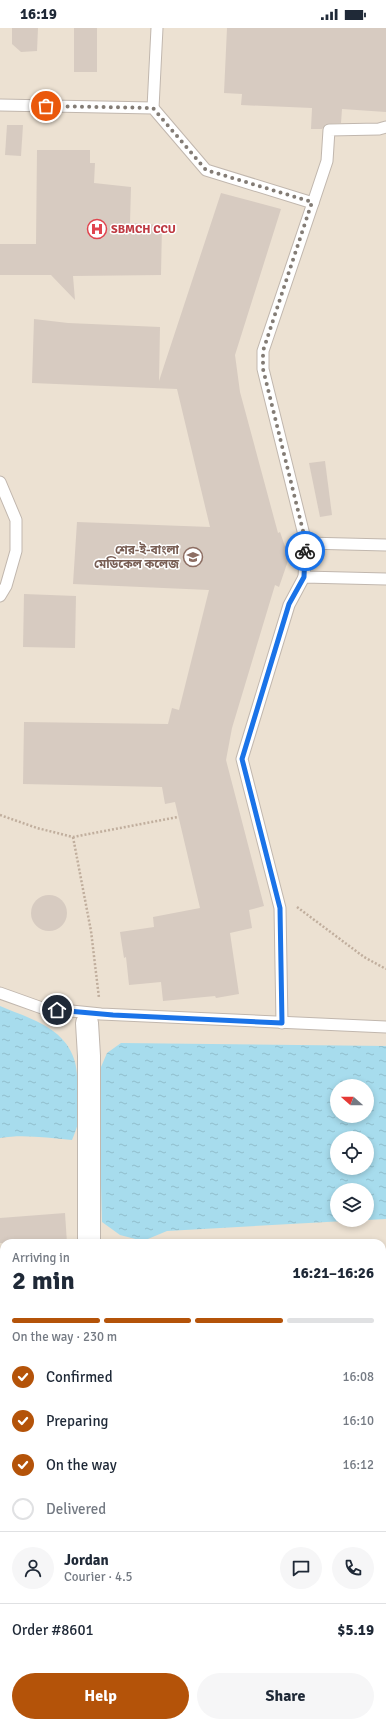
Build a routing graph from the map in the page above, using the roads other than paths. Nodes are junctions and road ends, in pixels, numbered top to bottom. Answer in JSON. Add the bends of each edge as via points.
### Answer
{"nodes":[{"id":1,"x":157,"y":28,"type":"edge"},
{"id":2,"x":0,"y":105,"type":"edge"},
{"id":3,"x":153,"y":108,"type":"junction"},
{"id":4,"x":386,"y":127,"type":"edge"},
{"id":5,"x":312,"y":202,"type":"junction"},
{"id":6,"x":0,"y":482,"type":"edge"},
{"id":7,"x":306,"y":543,"type":"junction"},
{"id":8,"x":386,"y":545,"type":"edge"},
{"id":9,"x":304,"y":577,"type":"junction"},
{"id":10,"x":386,"y":579,"type":"edge"},
{"id":11,"x":0,"y":596,"type":"edge"},
{"id":12,"x":0,"y":993,"type":"edge"},
{"id":13,"x":94,"y":1019,"type":"junction"},
{"id":14,"x":282,"y":1023,"type":"junction"},
{"id":15,"x":386,"y":1027,"type":"edge"},
{"id":16,"x":90,"y":1239,"type":"edge"}],
"edges":[{"from":1,"to":3,"type":"lane"},
{"from":2,"to":3,"type":"lane"},
{"from":3,"to":5,"type":"lane","via":[[206,170]]},
{"from":4,"to":5,"type":"lane","via":[[329,130],[327,161]]},
{"from":5,"to":7,"type":"lane","via":[[263,351],[263,369]]},
{"from":6,"to":11,"type":"lane","via":[[16,520],[16,551],[6,586]]},
{"from":7,"to":8,"type":"lane"},
{"from":7,"to":9,"type":"lane"},
{"from":9,"to":10,"type":"lane"},
{"from":9,"to":14,"type":"lane","via":[[289,604],[242,759],[280,908]]},
{"from":12,"to":13,"type":"lane","via":[[42,1008]]},
{"from":13,"to":14,"type":"lane"},
{"from":13,"to":16,"type":"street","via":[[89,1063]]},
{"from":14,"to":15,"type":"lane"}]}
